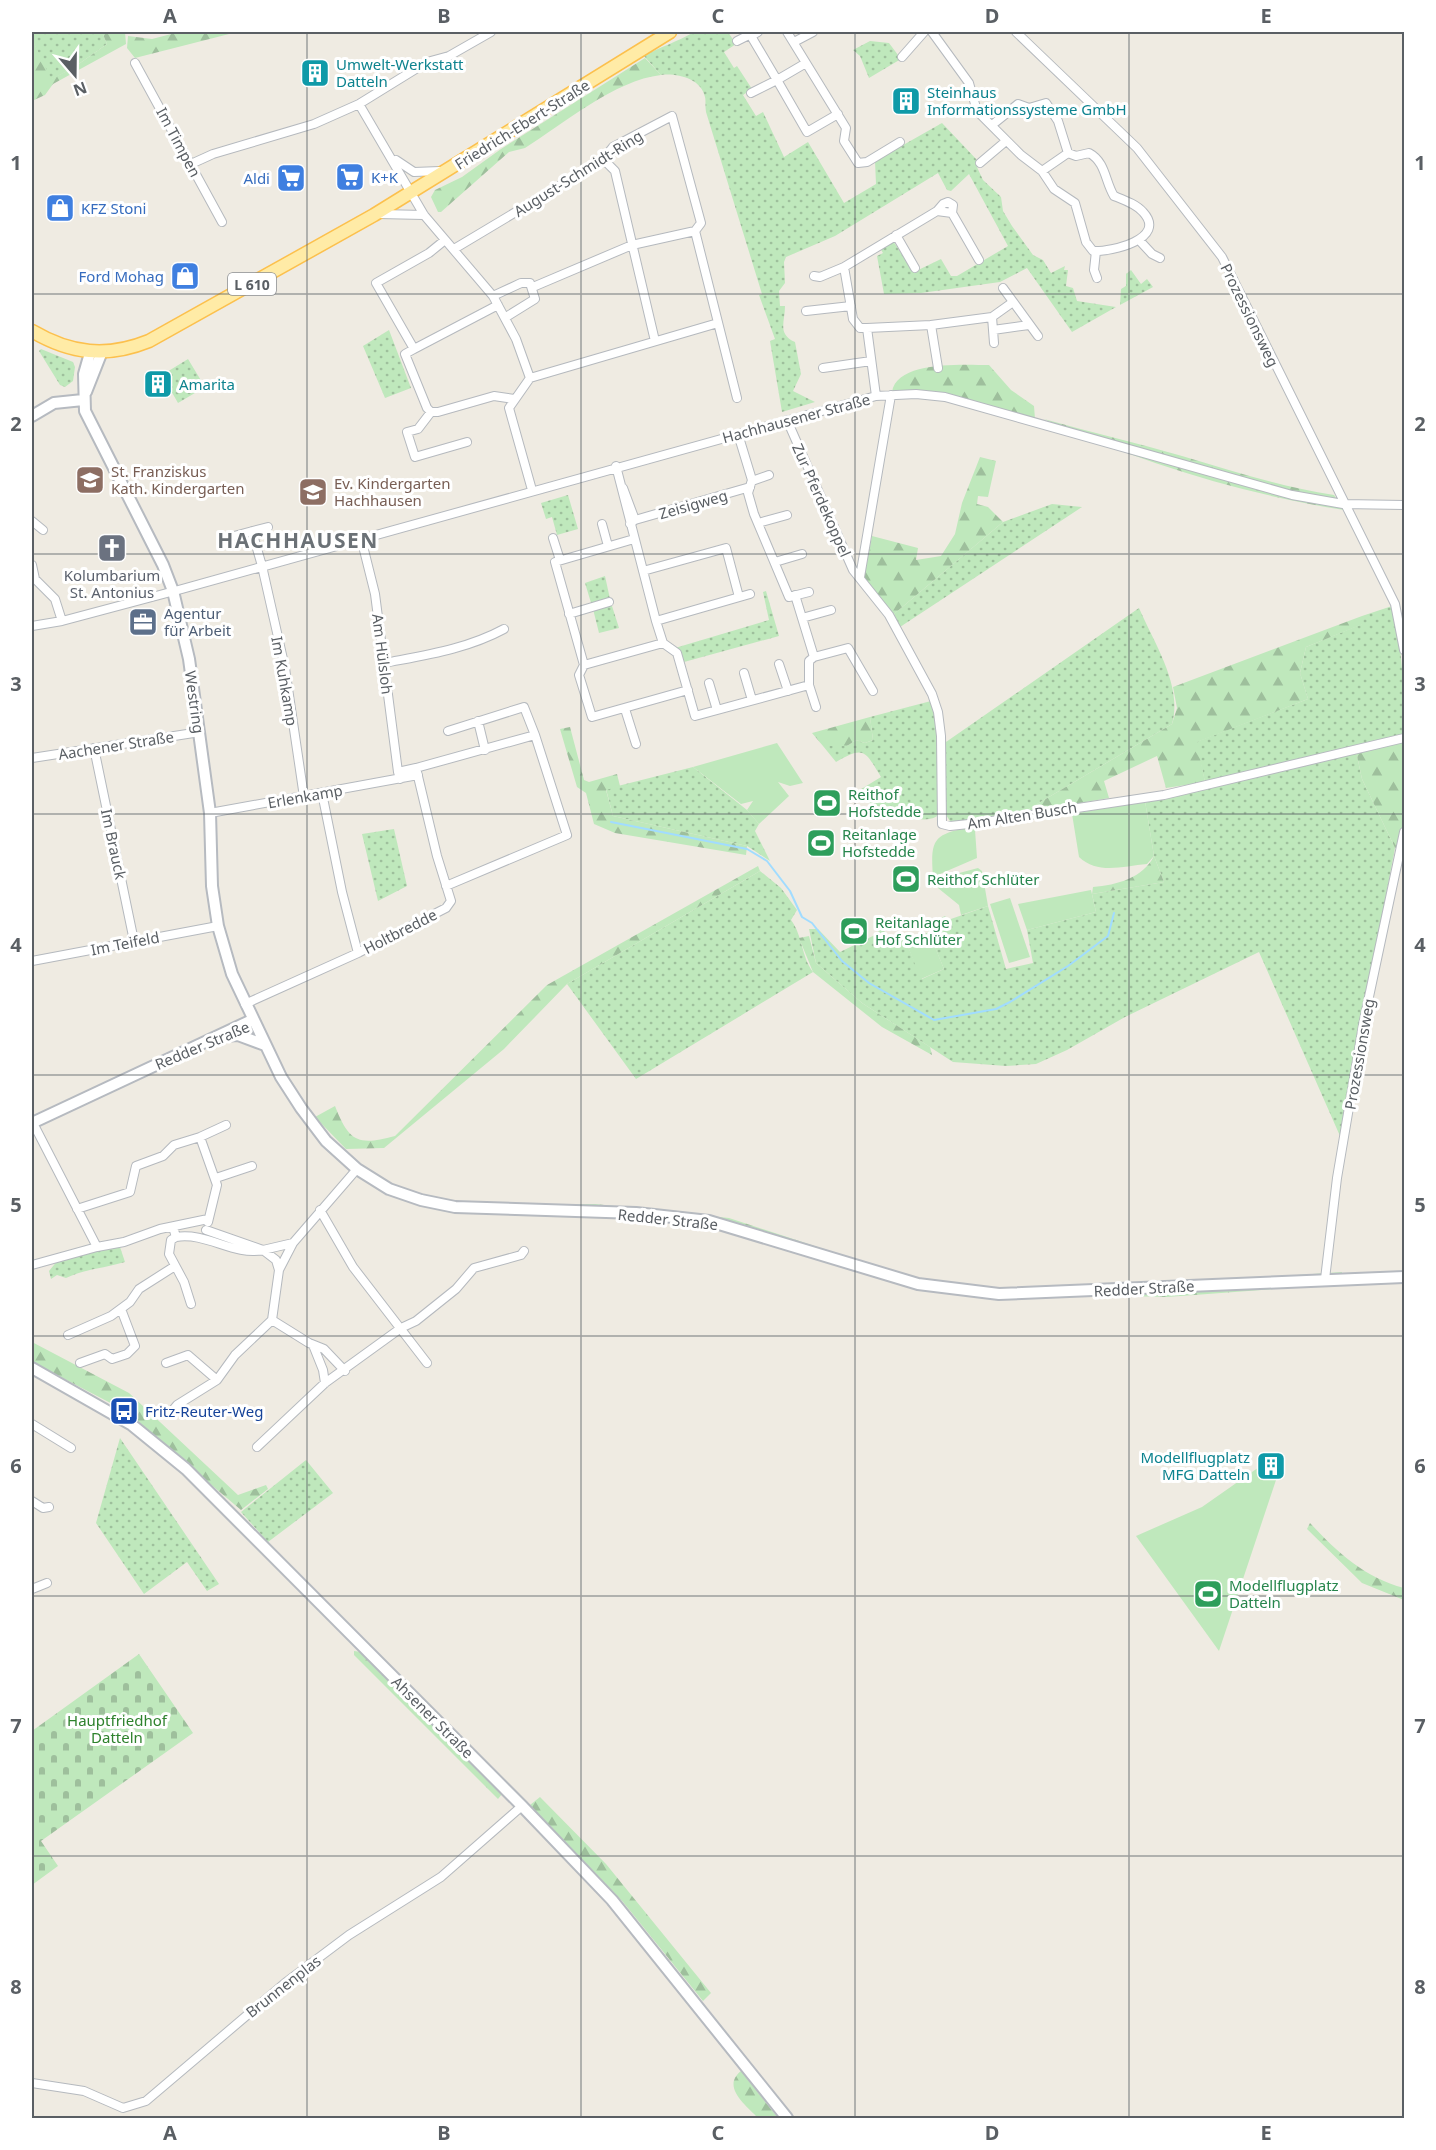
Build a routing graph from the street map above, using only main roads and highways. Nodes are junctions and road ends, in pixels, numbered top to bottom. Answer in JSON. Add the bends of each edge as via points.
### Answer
{"nodes":[{"id":1,"x":670,"y":32,"type":"edge"},
{"id":2,"x":32,"y":331,"type":"edge"}],
"edges":[{"from":1,"to":2,"type":"main road","name":"Friedrich-Ebert-Straße","number":"L 610","via":[[374,215],[149,341],[95,353],[64,347]]}]}
